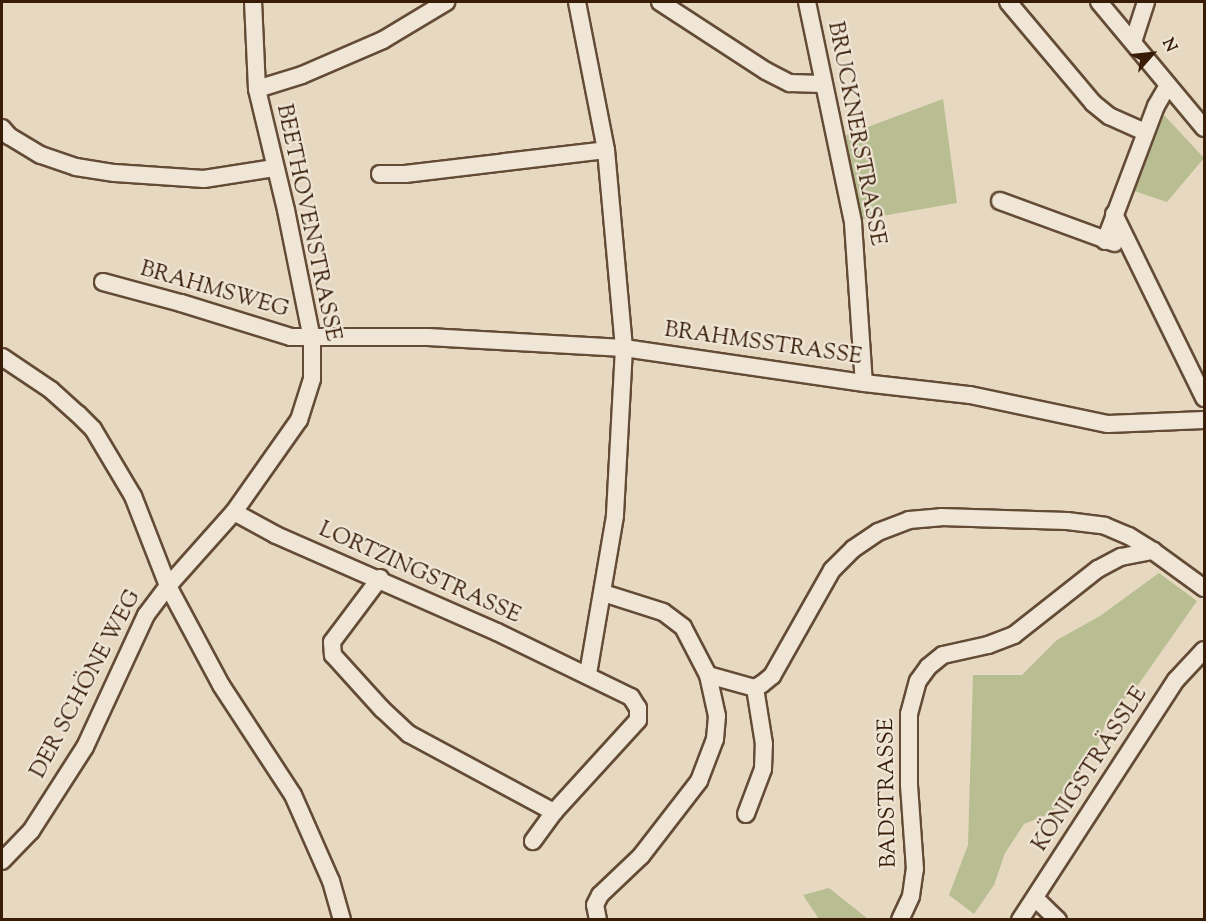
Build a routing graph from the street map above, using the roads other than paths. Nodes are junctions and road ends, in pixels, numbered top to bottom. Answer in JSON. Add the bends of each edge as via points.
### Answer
{"nodes":[{"id":1,"x":253,"y":2,"type":"edge"},
{"id":2,"x":446,"y":2,"type":"edge"},
{"id":3,"x":577,"y":2,"type":"edge"},
{"id":4,"x":660,"y":2,"type":"edge"},
{"id":5,"x":807,"y":2,"type":"edge"},
{"id":6,"x":1008,"y":2,"type":"edge"},
{"id":7,"x":1099,"y":2,"type":"edge"},
{"id":8,"x":1146,"y":2,"type":"edge"},
{"id":9,"x":1133,"y":42,"type":"junction"},
{"id":10,"x":822,"y":84,"type":"junction"},
{"id":11,"x":1167,"y":87,"type":"junction"},
{"id":12,"x":257,"y":89,"type":"junction"},
{"id":13,"x":2,"y":128,"type":"edge"},
{"id":14,"x":1204,"y":128,"type":"edge"},
{"id":15,"x":1145,"y":132,"type":"junction"},
{"id":16,"x":606,"y":150,"type":"junction"},
{"id":17,"x":274,"y":168,"type":"junction"},
{"id":18,"x":380,"y":174,"type":"dead end"},
{"id":19,"x":1000,"y":201,"type":"dead end"},
{"id":20,"x":1114,"y":214,"type":"junction"},
{"id":21,"x":1105,"y":241,"type":"junction"},
{"id":22,"x":1132,"y":246,"type":"junction"},
{"id":23,"x":103,"y":282,"type":"dead end"},
{"id":24,"x":312,"y":339,"type":"junction"},
{"id":25,"x":624,"y":348,"type":"junction"},
{"id":26,"x":2,"y":357,"type":"edge"},
{"id":27,"x":864,"y":383,"type":"junction"},
{"id":28,"x":1204,"y":398,"type":"edge"},
{"id":29,"x":1204,"y":420,"type":"edge"},
{"id":30,"x":234,"y":512,"type":"junction"},
{"id":31,"x":1153,"y":551,"type":"junction"},
{"id":32,"x":380,"y":578,"type":"junction"},
{"id":33,"x":168,"y":586,"type":"junction"},
{"id":34,"x":1204,"y":588,"type":"edge"},
{"id":35,"x":603,"y":593,"type":"junction"},
{"id":36,"x":1204,"y":650,"type":"edge"},
{"id":37,"x":588,"y":674,"type":"junction"},
{"id":38,"x":708,"y":675,"type":"junction"},
{"id":39,"x":755,"y":688,"type":"junction"},
{"id":40,"x":554,"y":812,"type":"junction"},
{"id":41,"x":746,"y":814,"type":"dead end"},
{"id":42,"x":533,"y":841,"type":"dead end"},
{"id":43,"x":2,"y":861,"type":"edge"},
{"id":44,"x":1035,"y":898,"type":"junction"},
{"id":45,"x":342,"y":920,"type":"edge"},
{"id":46,"x":598,"y":920,"type":"edge"},
{"id":47,"x":900,"y":920,"type":"edge"},
{"id":48,"x":1020,"y":920,"type":"edge"},
{"id":49,"x":1058,"y":920,"type":"edge"}],
"edges":[{"from":1,"to":12,"type":"street","name":"BEETHOVENSTRASSE"},
{"from":2,"to":12,"type":"street","via":[[383,40],[302,75]]},
{"from":3,"to":16,"type":"street"},
{"from":4,"to":10,"type":"street","via":[[774,75],[790,83]]},
{"from":5,"to":10,"type":"street","name":"BRUCKNERSTRASSE"},
{"from":6,"to":15,"type":"street","via":[[1093,103],[1109,116]]},
{"from":7,"to":9,"type":"street"},
{"from":8,"to":9,"type":"street"},
{"from":9,"to":11,"type":"street"},
{"from":10,"to":27,"type":"street","name":"BRUCKNERSTRASSE","via":[[853,223]]},
{"from":11,"to":14,"type":"street"},
{"from":11,"to":15,"type":"street"},
{"from":12,"to":17,"type":"street","name":"BEETHOVENSTRASSE"},
{"from":13,"to":17,"type":"street","via":[[41,155],[76,167],[115,173],[204,178]]},
{"from":15,"to":20,"type":"street"},
{"from":16,"to":18,"type":"street"},
{"from":16,"to":25,"type":"street"},
{"from":17,"to":24,"type":"street","name":"BEETHOVENSTRASSE"},
{"from":19,"to":21,"type":"street"},
{"from":20,"to":21,"type":"street"},
{"from":20,"to":22,"type":"street"},
{"from":21,"to":22,"type":"street"},
{"from":22,"to":28,"type":"street"},
{"from":23,"to":24,"type":"street","name":"BRAHMSWEG","via":[[291,337]]},
{"from":24,"to":25,"type":"street","name":"BRAHMSSTRASSE","via":[[428,337]]},
{"from":24,"to":30,"type":"street","name":"BEETHOVENSTRASSE","via":[[312,379],[299,420]]},
{"from":25,"to":27,"type":"street","name":"BRAHMSSTRASSE"},
{"from":25,"to":35,"type":"street","via":[[617,489]]},
{"from":26,"to":33,"type":"street","via":[[51,390],[93,429],[133,495]]},
{"from":27,"to":29,"type":"street","name":"BRAHMSSTRASSE","via":[[970,394],[1108,424]]},
{"from":30,"to":32,"type":"street","name":"LORTZINGSTRASSE","via":[[276,535]]},
{"from":30,"to":33,"type":"street","name":"BEETHOVENSTRASSE"},
{"from":31,"to":34,"type":"street"},
{"from":31,"to":39,"type":"street","via":[[1105,526],[1067,520],[940,517],[889,526],[853,549],[832,570],[772,676]]},
{"from":31,"to":47,"type":"street","name":"BADSTRASSE","via":[[1121,557],[1105,565],[1014,635],[943,655],[923,674],[909,714],[915,869],[911,896]]},
{"from":32,"to":37,"type":"street","name":"LORTZINGSTRASSE"},
{"from":32,"to":40,"type":"street","via":[[332,642],[333,655],[410,734]]},
{"from":33,"to":43,"type":"street","name":"DER SCHÖNE WEG","via":[[146,615],[85,747],[31,831]]},
{"from":33,"to":45,"type":"street","via":[[221,685],[293,795],[331,881]]},
{"from":35,"to":37,"type":"street"},
{"from":35,"to":38,"type":"street","via":[[663,612],[683,627]]},
{"from":36,"to":44,"type":"street","name":"KÖNIGSTRÄSSLE","via":[[1176,680]]},
{"from":37,"to":40,"type":"street","name":"LORTZINGSTRASSE","via":[[632,697],[638,708],[638,720]]},
{"from":38,"to":39,"type":"street"},
{"from":38,"to":46,"type":"street","via":[[717,716],[708,761],[699,781],[641,856],[600,895],[595,905]]},
{"from":39,"to":41,"type":"street","via":[[764,744],[763,769]]},
{"from":40,"to":42,"type":"street"},
{"from":44,"to":48,"type":"street","name":"KÖNIGSTRÄSSLE"},
{"from":44,"to":49,"type":"street"}]}
